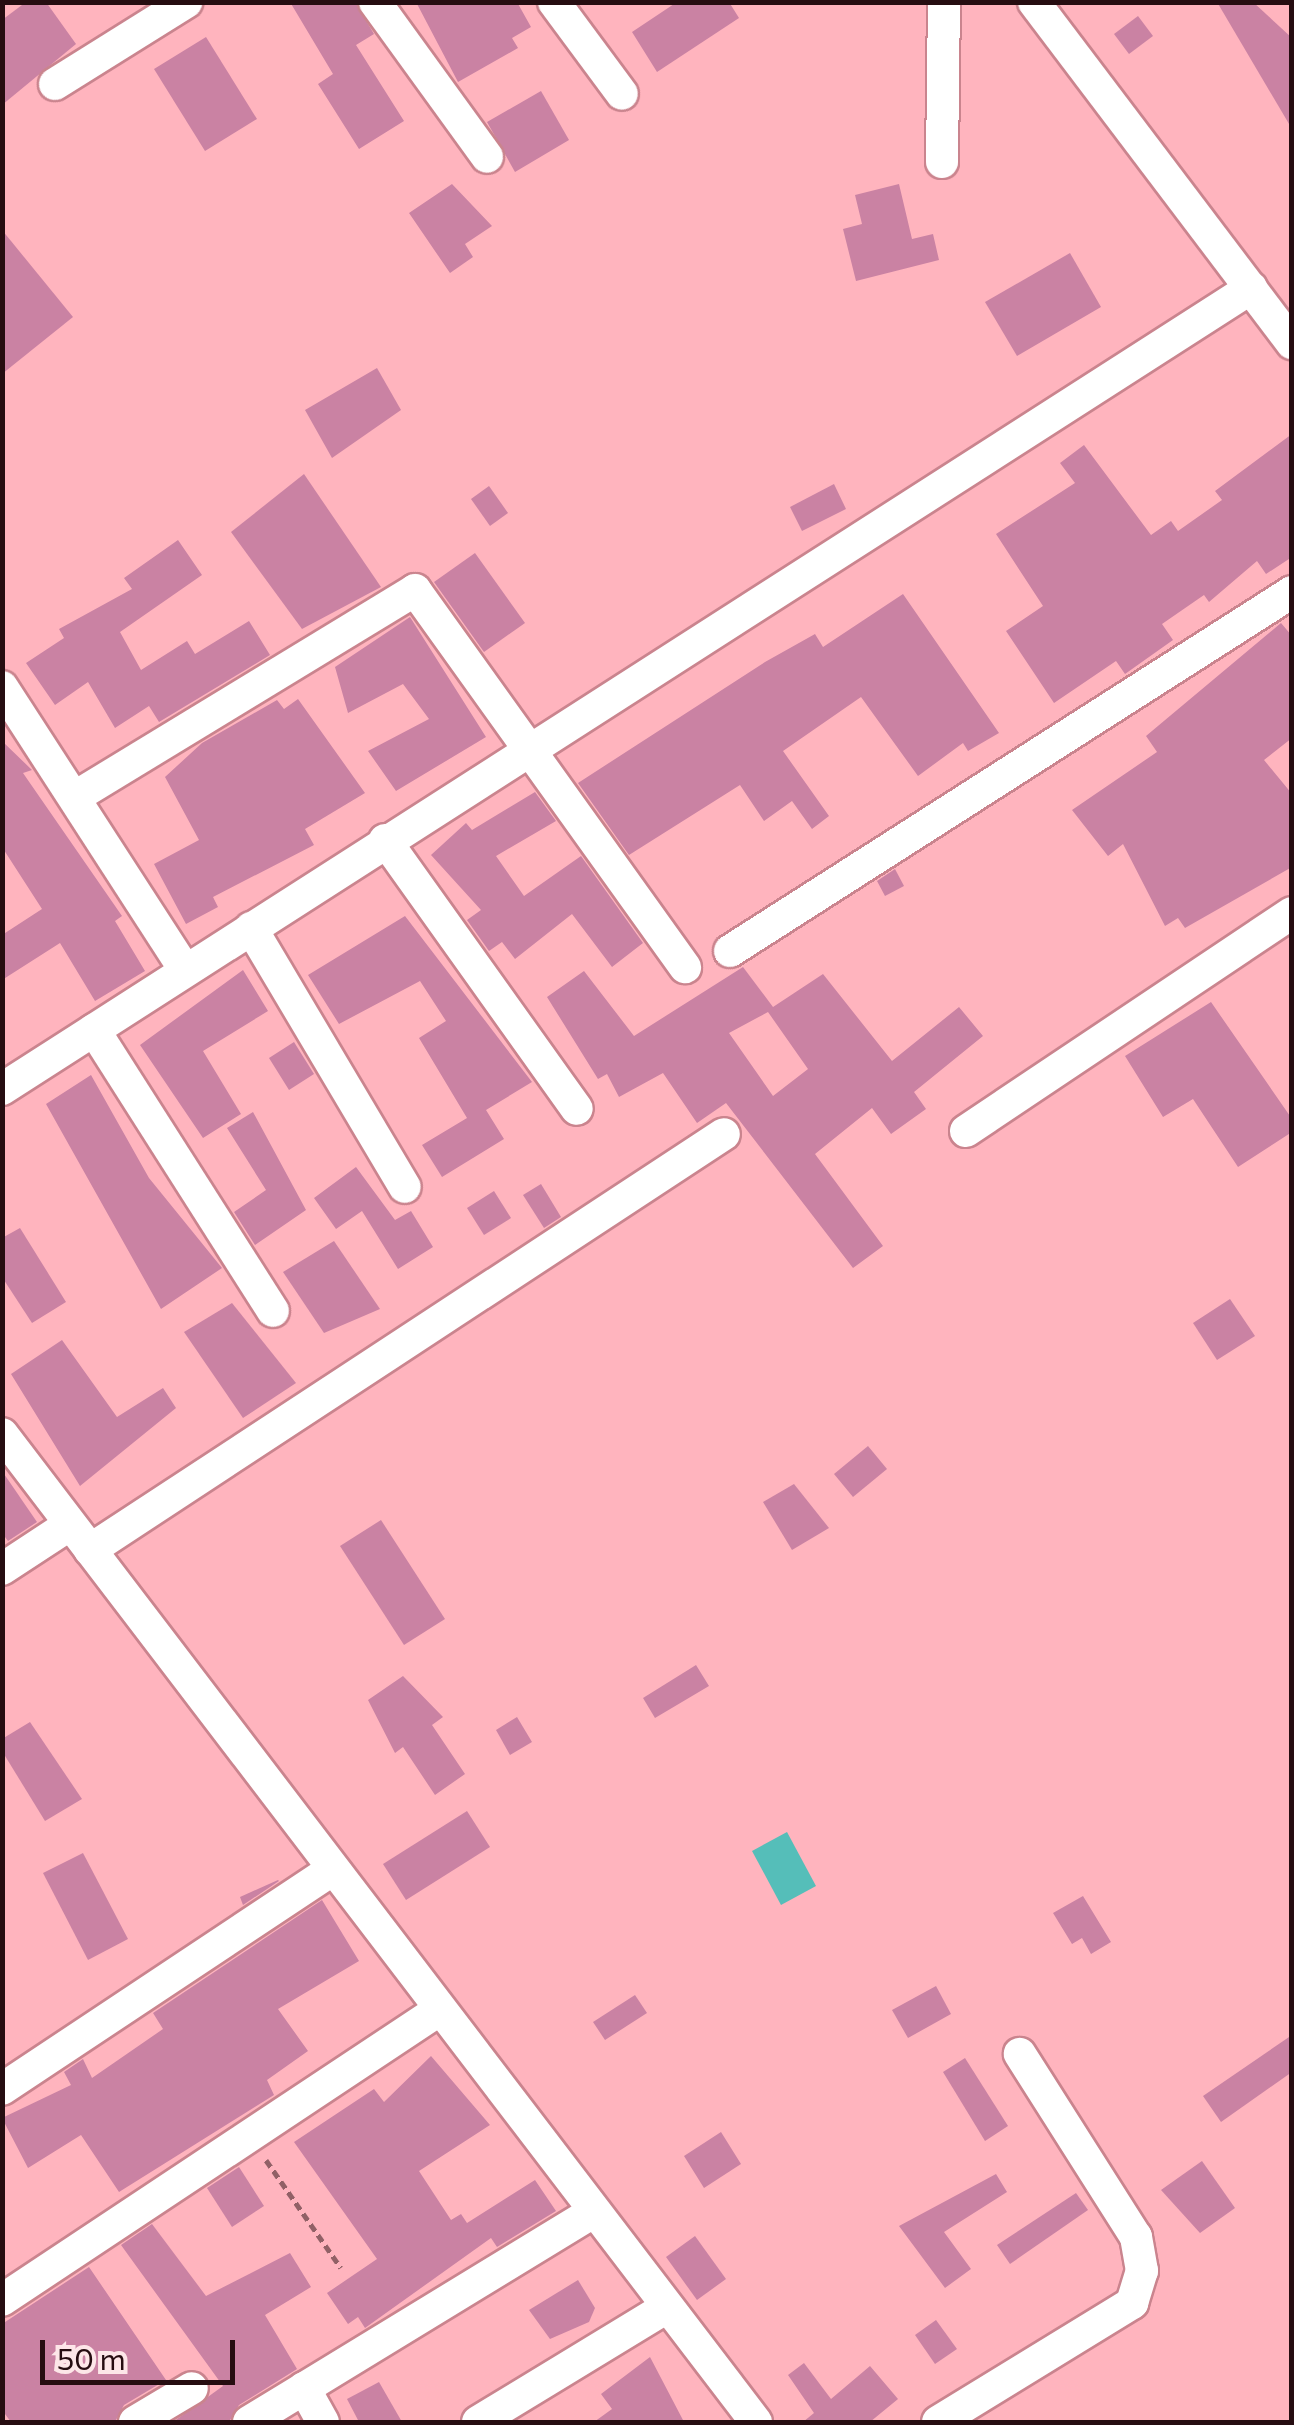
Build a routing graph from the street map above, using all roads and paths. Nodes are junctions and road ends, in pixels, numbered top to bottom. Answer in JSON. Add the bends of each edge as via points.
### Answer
{"nodes":[{"id":1,"x":186,"y":2,"type":"edge"},
{"id":2,"x":374,"y":2,"type":"edge"},
{"id":3,"x":554,"y":2,"type":"edge"},
{"id":4,"x":944,"y":2,"type":"edge"},
{"id":5,"x":1034,"y":2,"type":"edge"},
{"id":6,"x":55,"y":84,"type":"dead end"},
{"id":7,"x":622,"y":94,"type":"dead end"},
{"id":8,"x":487,"y":157,"type":"dead end"},
{"id":9,"x":942,"y":162,"type":"dead end"},
{"id":10,"x":1250,"y":288,"type":"junction"},
{"id":11,"x":1292,"y":342,"type":"edge"},
{"id":12,"x":1292,"y":592,"type":"edge"},
{"id":13,"x":2,"y":687,"type":"edge"},
{"id":14,"x":530,"y":754,"type":"junction"},
{"id":15,"x":75,"y":798,"type":"junction"},
{"id":16,"x":385,"y":840,"type":"junction"},
{"id":17,"x":1292,"y":914,"type":"edge"},
{"id":18,"x":251,"y":928,"type":"junction"},
{"id":19,"x":730,"y":951,"type":"dead end"},
{"id":20,"x":685,"y":967,"type":"dead end"},
{"id":21,"x":185,"y":970,"type":"junction"},
{"id":22,"x":94,"y":1030,"type":"junction"},
{"id":23,"x":2,"y":1088,"type":"edge"},
{"id":24,"x":578,"y":1109,"type":"dead end"},
{"id":25,"x":966,"y":1131,"type":"dead end"},
{"id":26,"x":724,"y":1134,"type":"dead end"},
{"id":27,"x":405,"y":1187,"type":"dead end"},
{"id":28,"x":273,"y":1311,"type":"dead end"},
{"id":29,"x":2,"y":1434,"type":"edge"},
{"id":30,"x":80,"y":1537,"type":"junction"},
{"id":31,"x":2,"y":1569,"type":"edge"},
{"id":32,"x":333,"y":1869,"type":"junction"},
{"id":33,"x":438,"y":2010,"type":"junction"},
{"id":34,"x":1020,"y":2054,"type":"dead end"},
{"id":35,"x":2,"y":2088,"type":"edge"},
{"id":36,"x":252,"y":2141,"type":"junction"},
{"id":37,"x":594,"y":2212,"type":"junction"},
{"id":38,"x":342,"y":2268,"type":"dead end"},
{"id":39,"x":2,"y":2300,"type":"edge"},
{"id":40,"x":667,"y":2307,"type":"junction"},
{"id":41,"x":192,"y":2388,"type":"dead end"},
{"id":42,"x":304,"y":2388,"type":"junction"},
{"id":43,"x":135,"y":2422,"type":"edge"},
{"id":44,"x":249,"y":2422,"type":"edge"},
{"id":45,"x":323,"y":2422,"type":"edge"},
{"id":46,"x":478,"y":2422,"type":"edge"},
{"id":47,"x":756,"y":2422,"type":"edge"},
{"id":48,"x":938,"y":2422,"type":"edge"}],
"edges":[{"from":1,"to":6,"type":"street"},
{"from":2,"to":8,"type":"street"},
{"from":3,"to":7,"type":"street"},
{"from":4,"to":9,"type":"street"},
{"from":5,"to":10,"type":"street"},
{"from":10,"to":11,"type":"street"},
{"from":10,"to":14,"type":"street"},
{"from":12,"to":19,"type":"street"},
{"from":13,"to":15,"type":"street"},
{"from":14,"to":15,"type":"street","via":[[415,590]]},
{"from":14,"to":16,"type":"street"},
{"from":14,"to":20,"type":"street"},
{"from":15,"to":21,"type":"street"},
{"from":16,"to":18,"type":"street"},
{"from":16,"to":24,"type":"street"},
{"from":17,"to":25,"type":"street"},
{"from":18,"to":21,"type":"street"},
{"from":18,"to":27,"type":"street"},
{"from":21,"to":22,"type":"street"},
{"from":22,"to":23,"type":"street"},
{"from":22,"to":28,"type":"street"},
{"from":26,"to":30,"type":"street"},
{"from":29,"to":30,"type":"street"},
{"from":30,"to":31,"type":"street"},
{"from":30,"to":32,"type":"street"},
{"from":32,"to":33,"type":"street"},
{"from":32,"to":35,"type":"street"},
{"from":33,"to":36,"type":"street"},
{"from":33,"to":37,"type":"street"},
{"from":34,"to":48,"type":"street","via":[[1136,2237],[1142,2270],[1132,2303]]},
{"from":36,"to":38,"type":"path"},
{"from":36,"to":39,"type":"street"},
{"from":37,"to":40,"type":"street"},
{"from":37,"to":42,"type":"street"},
{"from":40,"to":46,"type":"street"},
{"from":40,"to":47,"type":"street"},
{"from":41,"to":43,"type":"street"},
{"from":42,"to":44,"type":"street"},
{"from":42,"to":45,"type":"street"}]}
